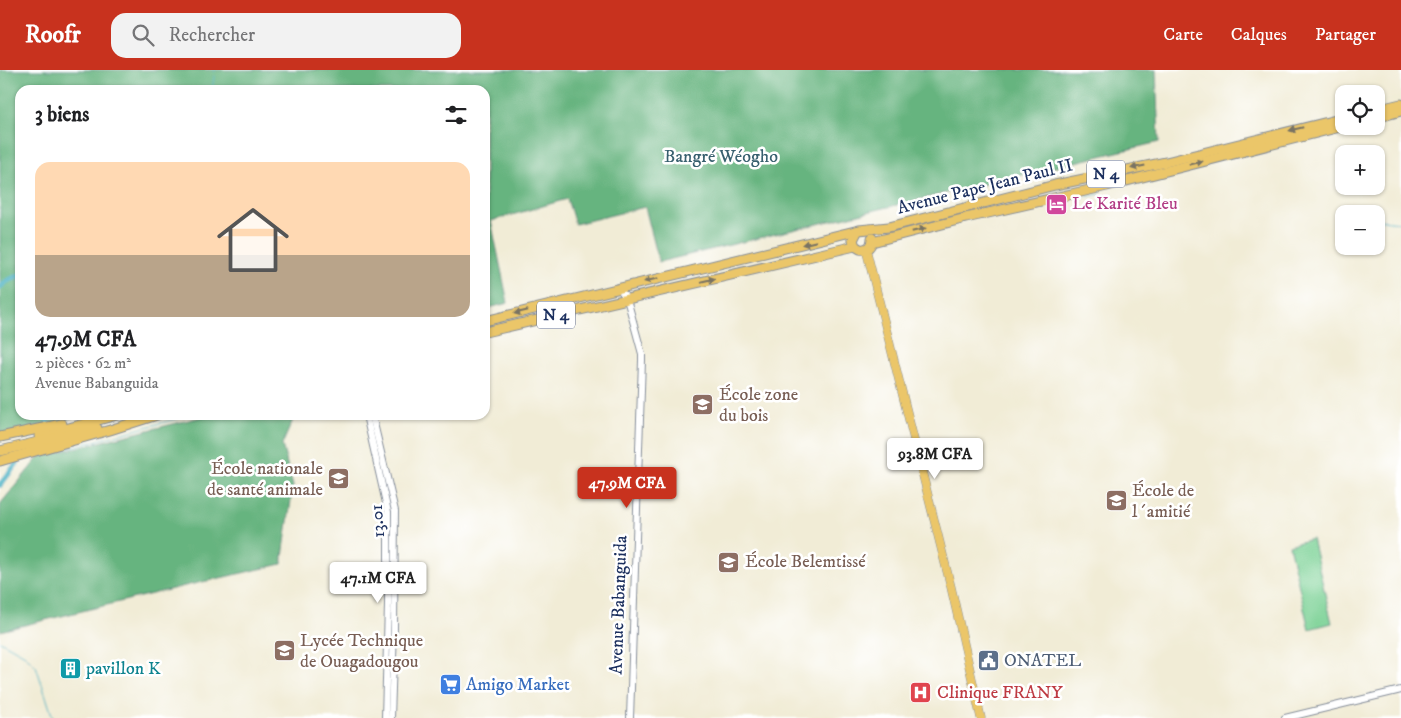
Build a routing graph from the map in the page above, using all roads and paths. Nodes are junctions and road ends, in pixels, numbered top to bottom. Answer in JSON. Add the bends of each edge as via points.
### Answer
{"nodes":[{"id":1,"x":1401,"y":104,"type":"edge"},
{"id":2,"x":1385,"y":108,"type":"edge"},
{"id":3,"x":1401,"y":112,"type":"edge"},
{"id":4,"x":1385,"y":116,"type":"edge"},
{"id":5,"x":1335,"y":120,"type":"edge"},
{"id":6,"x":1335,"y":128,"type":"edge"},
{"id":7,"x":868,"y":230,"type":"junction"},
{"id":8,"x":857,"y":232,"type":"junction"},
{"id":9,"x":869,"y":245,"type":"junction"},
{"id":10,"x":855,"y":246,"type":"junction"},
{"id":11,"x":619,"y":288,"type":"junction"},
{"id":12,"x":627,"y":299,"type":"junction"},
{"id":13,"x":490,"y":320,"type":"edge"},
{"id":14,"x":490,"y":331,"type":"edge"},
{"id":15,"x":80,"y":420,"type":"edge"},
{"id":16,"x":98,"y":420,"type":"edge"},
{"id":17,"x":134,"y":420,"type":"edge"},
{"id":18,"x":140,"y":420,"type":"edge"},
{"id":19,"x":367,"y":420,"type":"edge"},
{"id":20,"x":373,"y":420,"type":"edge"},
{"id":21,"x":0,"y":437,"type":"edge"},
{"id":22,"x":0,"y":446,"type":"edge"},
{"id":23,"x":0,"y":451,"type":"edge"},
{"id":24,"x":0,"y":461,"type":"edge"},
{"id":25,"x":1401,"y":690,"type":"edge"},
{"id":26,"x":385,"y":718,"type":"edge"},
{"id":27,"x":391,"y":718,"type":"edge"},
{"id":28,"x":630,"y":718,"type":"edge"},
{"id":29,"x":981,"y":718,"type":"edge"},
{"id":30,"x":1285,"y":718,"type":"edge"}],
"edges":[{"from":1,"to":2,"type":"highway"},
{"from":3,"to":4,"type":"highway"},
{"from":5,"to":7,"type":"highway","name":"Avenue Pape Jean Paul II","number":"N 4","one_way":true},
{"from":9,"to":6,"type":"highway","name":"Avenue Pape Jean Paul II","number":"N 4","one_way":true,"via":[[966,218]]},
{"from":7,"to":8,"type":"highway","number":"N 4"},
{"from":7,"to":9,"type":"highway","via":[[872,236]]},
{"from":8,"to":10,"type":"highway","via":[[853,240]]},
{"from":8,"to":11,"type":"highway","number":"N 4","one_way":true},
{"from":9,"to":10,"type":"highway","number":"N 4","via":[[860,249]]},
{"from":9,"to":29,"type":"main road"},
{"from":12,"to":10,"type":"highway","number":"N 4","one_way":true},
{"from":11,"to":12,"type":"street","name":"Avenue Babanguida"},
{"from":11,"to":13,"type":"highway","number":"N 4","one_way":true},
{"from":12,"to":14,"type":"highway","number":"N 4"},
{"from":12,"to":28,"type":"street","name":"Avenue Babanguida","via":[[642,354]]},
{"from":15,"to":21,"type":"highway"},
{"from":16,"to":22,"type":"highway"},
{"from":17,"to":23,"type":"highway"},
{"from":18,"to":24,"type":"highway"},
{"from":19,"to":26,"type":"street","name":"13.01","via":[[388,512]]},
{"from":20,"to":27,"type":"street","name":"13.01","via":[[395,511]]},
{"from":25,"to":30,"type":"street"}]}
